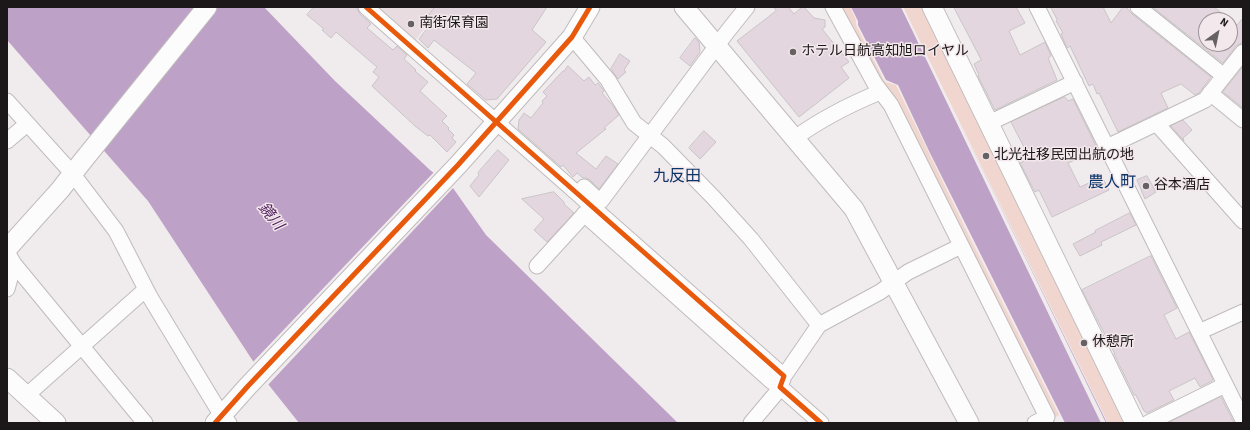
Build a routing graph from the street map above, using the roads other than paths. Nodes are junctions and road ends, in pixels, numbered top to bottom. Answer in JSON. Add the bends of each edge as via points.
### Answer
{"nodes":[{"id":1,"x":208,"y":7,"type":"edge"},
{"id":2,"x":366,"y":7,"type":"edge"},
{"id":3,"x":590,"y":7,"type":"edge"},
{"id":4,"x":684,"y":7,"type":"edge"},
{"id":5,"x":748,"y":7,"type":"edge"},
{"id":6,"x":834,"y":7,"type":"edge"},
{"id":7,"x":932,"y":7,"type":"edge"},
{"id":8,"x":1037,"y":7,"type":"edge"},
{"id":9,"x":1138,"y":7,"type":"edge"},
{"id":10,"x":572,"y":37,"type":"junction"},
{"id":11,"x":717,"y":46,"type":"junction"},
{"id":12,"x":1243,"y":52,"type":"edge"},
{"id":13,"x":1224,"y":76,"type":"junction"},
{"id":14,"x":1075,"y":82,"type":"junction"},
{"id":15,"x":880,"y":92,"type":"junction"},
{"id":16,"x":1210,"y":93,"type":"junction"},
{"id":17,"x":7,"y":101,"type":"edge"},
{"id":18,"x":1243,"y":120,"type":"edge"},
{"id":19,"x":497,"y":121,"type":"junction"},
{"id":20,"x":989,"y":123,"type":"junction"},
{"id":21,"x":27,"y":124,"type":"junction"},
{"id":22,"x":1157,"y":124,"type":"junction"},
{"id":23,"x":649,"y":135,"type":"junction"},
{"id":24,"x":795,"y":138,"type":"junction"},
{"id":25,"x":7,"y":141,"type":"edge"},
{"id":26,"x":1107,"y":147,"type":"junction"},
{"id":27,"x":78,"y":167,"type":"junction"},
{"id":28,"x":567,"y":184,"type":"junction"},
{"id":29,"x":588,"y":210,"type":"junction"},
{"id":30,"x":1243,"y":221,"type":"edge"},
{"id":31,"x":961,"y":246,"type":"junction"},
{"id":32,"x":9,"y":255,"type":"edge"},
{"id":33,"x":537,"y":266,"type":"dead end"},
{"id":34,"x":895,"y":283,"type":"junction"},
{"id":35,"x":7,"y":289,"type":"edge"},
{"id":36,"x":146,"y":289,"type":"junction"},
{"id":37,"x":1243,"y":312,"type":"edge"},
{"id":38,"x":819,"y":325,"type":"junction"},
{"id":39,"x":1199,"y":332,"type":"junction"},
{"id":40,"x":81,"y":346,"type":"junction"},
{"id":41,"x":7,"y":378,"type":"edge"},
{"id":42,"x":782,"y":382,"type":"junction"},
{"id":43,"x":1225,"y":385,"type":"junction"},
{"id":44,"x":26,"y":396,"type":"junction"},
{"id":45,"x":1243,"y":420,"type":"edge"},
{"id":46,"x":222,"y":421,"type":"edge"},
{"id":47,"x":56,"y":423,"type":"edge"},
{"id":48,"x":145,"y":423,"type":"edge"},
{"id":49,"x":751,"y":423,"type":"edge"},
{"id":50,"x":822,"y":423,"type":"edge"},
{"id":51,"x":969,"y":423,"type":"edge"},
{"id":52,"x":1035,"y":423,"type":"edge"},
{"id":53,"x":1135,"y":423,"type":"edge"},
{"id":54,"x":1148,"y":423,"type":"edge"}],
"edges":[{"from":1,"to":27,"type":"street"},
{"from":2,"to":19,"type":"street"},
{"from":3,"to":10,"type":"street"},
{"from":4,"to":11,"type":"street"},
{"from":5,"to":11,"type":"street"},
{"from":6,"to":15,"type":"street"},
{"from":7,"to":20,"type":"street"},
{"from":8,"to":14,"type":"street"},
{"from":9,"to":13,"type":"street"},
{"from":10,"to":19,"type":"street"},
{"from":10,"to":23,"type":"street","via":[[608,80],[634,123]]},
{"from":11,"to":23,"type":"street"},
{"from":11,"to":24,"type":"street"},
{"from":12,"to":13,"type":"street"},
{"from":13,"to":16,"type":"street"},
{"from":14,"to":20,"type":"street"},
{"from":14,"to":26,"type":"street"},
{"from":15,"to":24,"type":"street","via":[[812,126]]},
{"from":15,"to":31,"type":"street","via":[[891,105]]},
{"from":16,"to":18,"type":"street"},
{"from":16,"to":22,"type":"street","via":[[1205,100]]},
{"from":17,"to":21,"type":"street"},
{"from":19,"to":28,"type":"street"},
{"from":19,"to":46,"type":"street","via":[[248,386]]},
{"from":20,"to":53,"type":"street"},
{"from":21,"to":25,"type":"street"},
{"from":21,"to":27,"type":"street"},
{"from":22,"to":26,"type":"street"},
{"from":22,"to":30,"type":"street"},
{"from":23,"to":28,"type":"street","via":[[601,200],[576,180]]},
{"from":23,"to":38,"type":"street","via":[[680,163],[751,239]]},
{"from":24,"to":34,"type":"street","via":[[854,208]]},
{"from":26,"to":39,"type":"street"},
{"from":27,"to":32,"type":"street"},
{"from":27,"to":36,"type":"street","via":[[116,231]]},
{"from":28,"to":29,"type":"street"},
{"from":29,"to":33,"type":"street"},
{"from":29,"to":42,"type":"street","via":[[771,381]]},
{"from":31,"to":34,"type":"street","via":[[908,272]]},
{"from":31,"to":52,"type":"street","via":[[1047,417]]},
{"from":32,"to":35,"type":"street"},
{"from":32,"to":40,"type":"street"},
{"from":34,"to":38,"type":"street"},
{"from":34,"to":51,"type":"street"},
{"from":36,"to":40,"type":"street"},
{"from":36,"to":46,"type":"street"},
{"from":37,"to":39,"type":"street"},
{"from":38,"to":42,"type":"street"},
{"from":39,"to":43,"type":"street"},
{"from":40,"to":44,"type":"street"},
{"from":40,"to":48,"type":"street"},
{"from":41,"to":44,"type":"street"},
{"from":42,"to":49,"type":"street","via":[[777,392]]},
{"from":42,"to":50,"type":"street"},
{"from":43,"to":45,"type":"street"},
{"from":43,"to":54,"type":"street"},
{"from":44,"to":47,"type":"street"}]}
